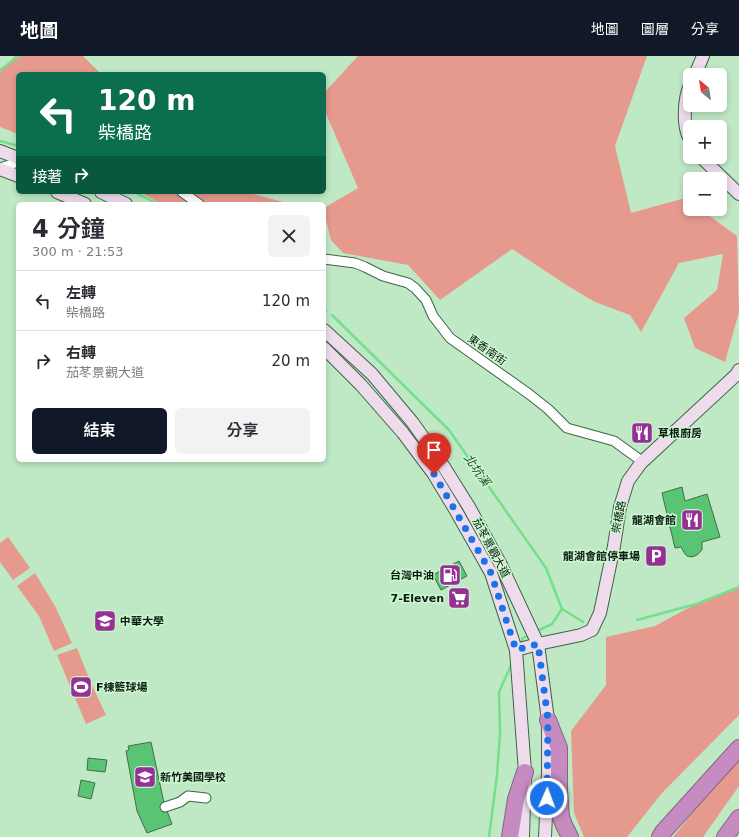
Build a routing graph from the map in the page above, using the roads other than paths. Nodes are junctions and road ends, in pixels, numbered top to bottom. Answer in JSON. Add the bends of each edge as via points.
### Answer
{"nodes":[{"id":1,"x":704,"y":56,"type":"edge"},
{"id":2,"x":698,"y":68,"type":"edge"},
{"id":3,"x":0,"y":152,"type":"edge"},
{"id":4,"x":16,"y":157,"type":"edge"},
{"id":5,"x":16,"y":163,"type":"edge"},
{"id":6,"x":708,"y":164,"type":"edge"},
{"id":7,"x":0,"y":169,"type":"edge"},
{"id":8,"x":16,"y":175,"type":"edge"},
{"id":9,"x":62,"y":194,"type":"edge"},
{"id":10,"x":104,"y":194,"type":"edge"},
{"id":11,"x":185,"y":194,"type":"edge"},
{"id":12,"x":739,"y":194,"type":"edge"},
{"id":13,"x":81,"y":202,"type":"edge"},
{"id":14,"x":122,"y":202,"type":"edge"},
{"id":15,"x":196,"y":202,"type":"edge"},
{"id":16,"x":326,"y":259,"type":"edge"},
{"id":17,"x":326,"y":332,"type":"edge"},
{"id":18,"x":326,"y":350,"type":"edge"},
{"id":19,"x":739,"y":370,"type":"edge"},
{"id":20,"x":643,"y":462,"type":"junction"},
{"id":21,"x":538,"y":644,"type":"junction"},
{"id":22,"x":516,"y":650,"type":"junction"},
{"id":23,"x":548,"y":720,"type":"junction"},
{"id":24,"x":739,"y":748,"type":"edge"},
{"id":25,"x":525,"y":772,"type":"junction"},
{"id":26,"x":206,"y":798,"type":"dead end"},
{"id":27,"x":165,"y":807,"type":"dead end"},
{"id":28,"x":739,"y":818,"type":"edge"},
{"id":29,"x":659,"y":835,"type":"edge"},
{"id":30,"x":510,"y":837,"type":"edge"},
{"id":31,"x":523,"y":837,"type":"edge"},
{"id":32,"x":545,"y":837,"type":"edge"},
{"id":33,"x":570,"y":837,"type":"edge"},
{"id":34,"x":725,"y":837,"type":"edge"}],
"edges":[{"from":1,"to":2,"type":"main road"},
{"from":3,"to":4,"type":"main road"},
{"from":5,"to":7,"type":"street"},
{"from":6,"to":12,"type":"main road"},
{"from":7,"to":8,"type":"main road"},
{"from":9,"to":13,"type":"main road"},
{"from":10,"to":14,"type":"main road"},
{"from":11,"to":15,"type":"street"},
{"from":16,"to":20,"type":"street","name":"東香南街","via":[[355,263],[416,288],[450,338],[529,394],[566,428],[614,440]]},
{"from":17,"to":21,"type":"main road","name":"茄苳景觀大道","via":[[372,374],[413,423],[444,467],[469,506],[501,565]]},
{"from":18,"to":22,"type":"main road","name":"茄苳景觀大道","via":[[403,433],[434,474],[491,573]]},
{"from":19,"to":20,"type":"main road","name":"柴橋路"},
{"from":20,"to":21,"type":"main road","name":"柴橋路","via":[[628,481],[620,507],[600,613],[592,630],[581,635]]},
{"from":21,"to":22,"type":"main road","name":"柴橋路"},
{"from":21,"to":23,"type":"main road","name":"茄苳景觀大道"},
{"from":22,"to":25,"type":"main road","name":"茄苳景觀大道"},
{"from":23,"to":32,"type":"main road","name":"茄苳景觀大道"},
{"from":23,"to":33,"type":"highway","via":[[559,748],[561,817]]},
{"from":24,"to":29,"type":"highway"},
{"from":25,"to":30,"type":"highway","via":[[516,799]]},
{"from":25,"to":31,"type":"main road","name":"茄苳景觀大道"},
{"from":26,"to":27,"type":"street","via":[[188,796]]},
{"from":28,"to":34,"type":"highway"}]}
